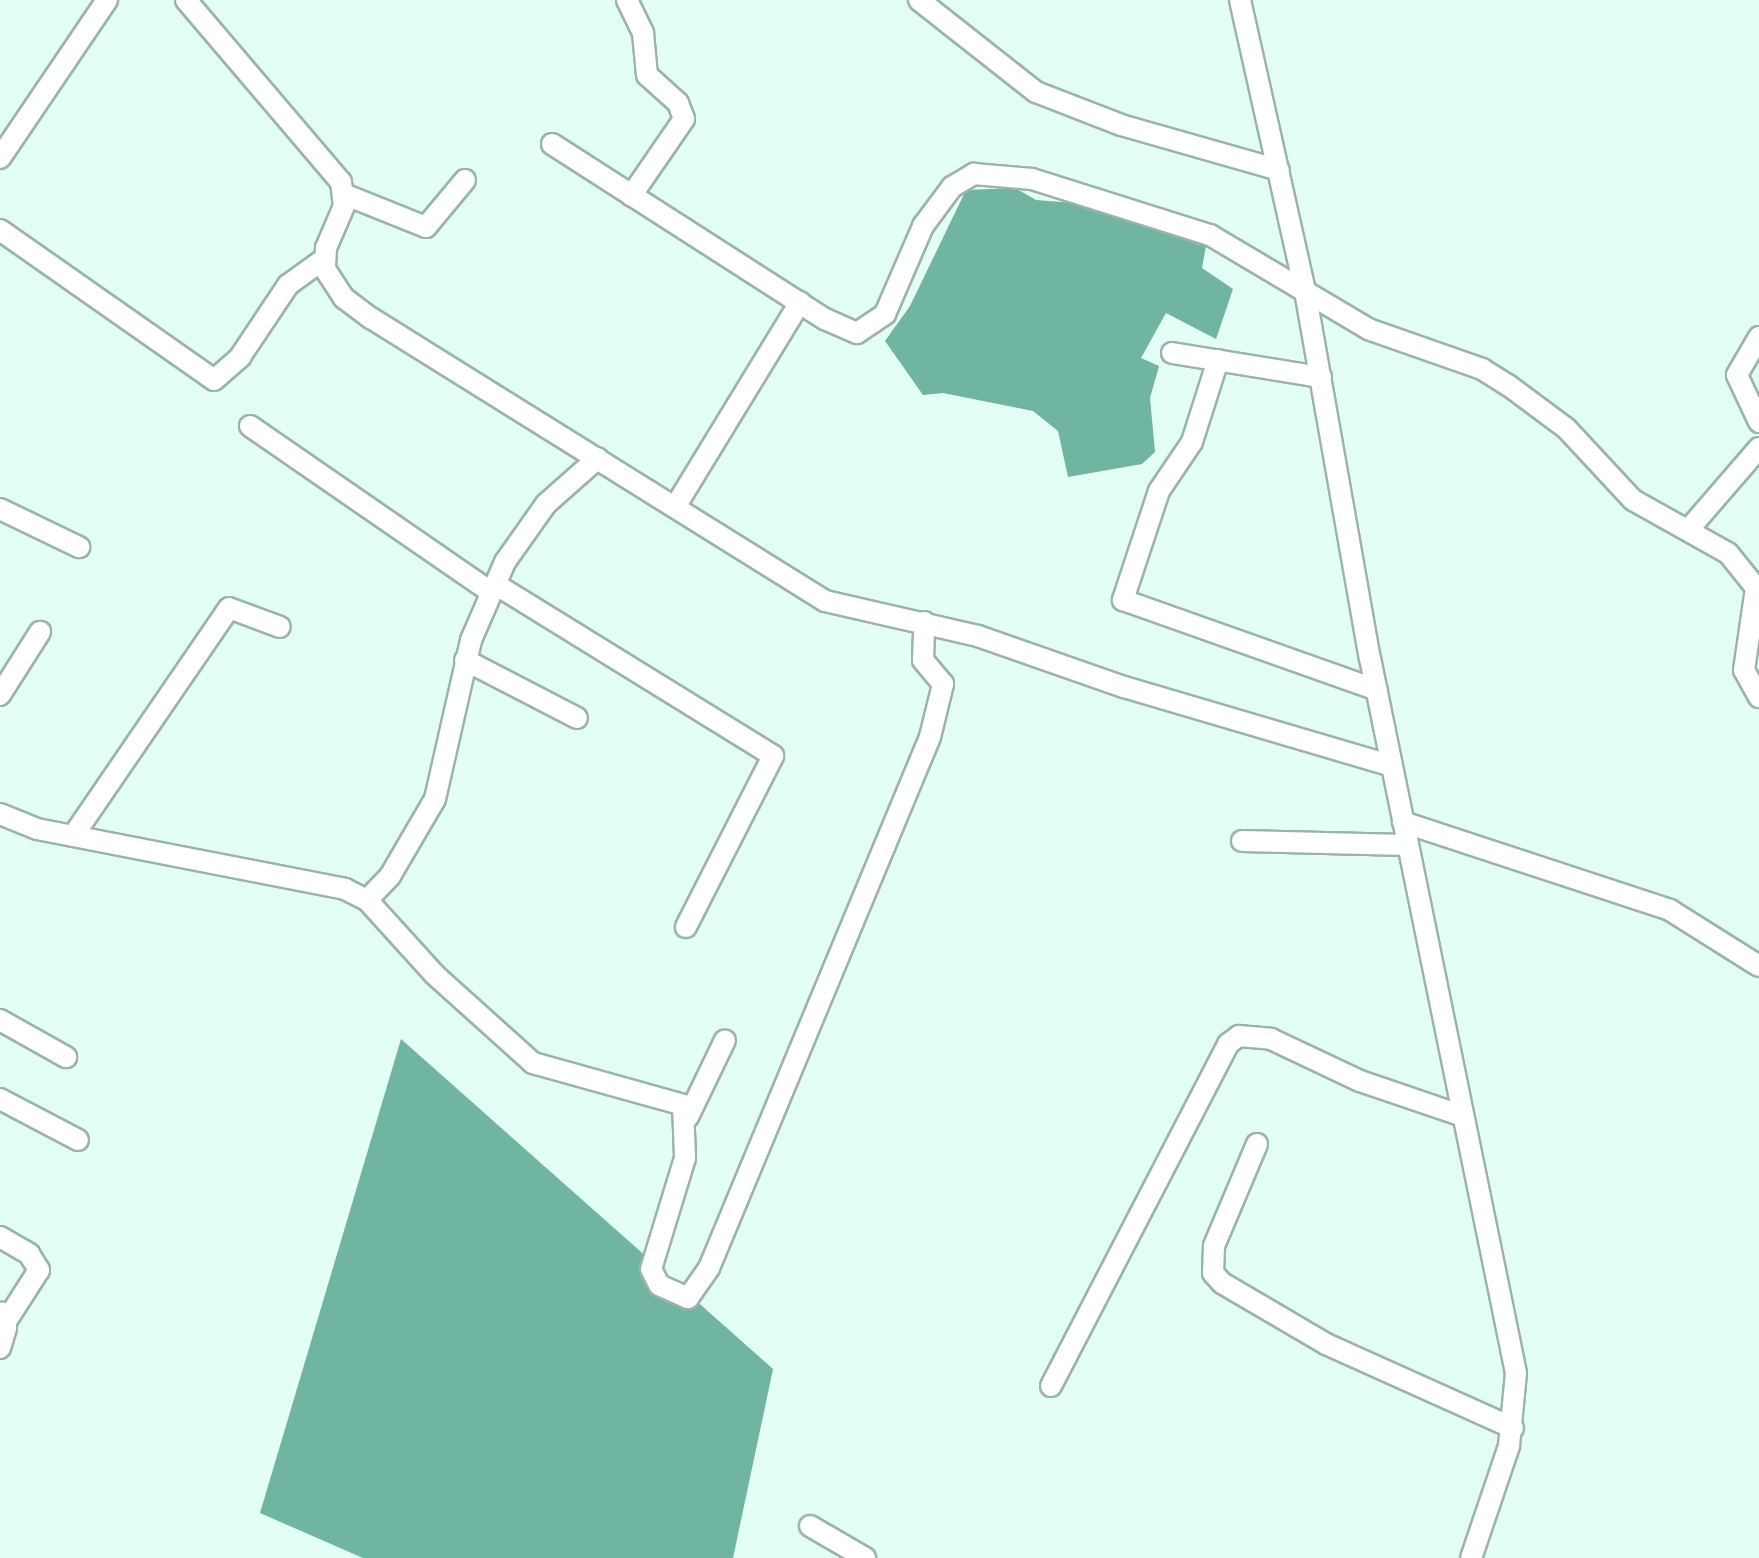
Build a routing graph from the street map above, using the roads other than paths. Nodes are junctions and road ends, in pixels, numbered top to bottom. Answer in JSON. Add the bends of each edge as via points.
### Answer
{"nodes":[{"id":1,"x":107,"y":0,"type":"edge"},
{"id":2,"x":186,"y":0,"type":"edge"},
{"id":3,"x":626,"y":0,"type":"edge"},
{"id":4,"x":919,"y":0,"type":"edge"},
{"id":5,"x":1240,"y":0,"type":"edge"},
{"id":6,"x":552,"y":144,"type":"dead end"},
{"id":7,"x":0,"y":158,"type":"edge"},
{"id":8,"x":1279,"y":170,"type":"junction"},
{"id":9,"x":465,"y":180,"type":"dead end"},
{"id":10,"x":346,"y":195,"type":"junction"},
{"id":11,"x":631,"y":196,"type":"junction"},
{"id":12,"x":0,"y":230,"type":"edge"},
{"id":13,"x":324,"y":258,"type":"junction"},
{"id":14,"x":1305,"y":291,"type":"junction"},
{"id":15,"x":800,"y":302,"type":"junction"},
{"id":16,"x":1759,"y":338,"type":"edge"},
{"id":17,"x":1172,"y":353,"type":"dead end"},
{"id":18,"x":1218,"y":360,"type":"junction"},
{"id":19,"x":1320,"y":376,"type":"junction"},
{"id":20,"x":1759,"y":422,"type":"edge"},
{"id":21,"x":250,"y":426,"type":"dead end"},
{"id":22,"x":1759,"y":448,"type":"edge"},
{"id":23,"x":598,"y":458,"type":"junction"},
{"id":24,"x":675,"y":507,"type":"junction"},
{"id":25,"x":0,"y":509,"type":"edge"},
{"id":26,"x":1689,"y":529,"type":"junction"},
{"id":27,"x":80,"y":547,"type":"dead end"},
{"id":28,"x":493,"y":588,"type":"junction"},
{"id":29,"x":924,"y":622,"type":"junction"},
{"id":30,"x":280,"y":627,"type":"dead end"},
{"id":31,"x":40,"y":632,"type":"dead end"},
{"id":32,"x":465,"y":660,"type":"junction"},
{"id":33,"x":1376,"y":690,"type":"junction"},
{"id":34,"x":0,"y":695,"type":"edge"},
{"id":35,"x":1759,"y":698,"type":"edge"},
{"id":36,"x":577,"y":718,"type":"dead end"},
{"id":37,"x":1392,"y":766,"type":"junction"},
{"id":38,"x":0,"y":814,"type":"edge"},
{"id":39,"x":1403,"y":822,"type":"junction"},
{"id":40,"x":73,"y":836,"type":"junction"},
{"id":41,"x":1242,"y":841,"type":"dead end"},
{"id":42,"x":1407,"y":845,"type":"junction"},
{"id":43,"x":370,"y":903,"type":"junction"},
{"id":44,"x":686,"y":926,"type":"dead end"},
{"id":45,"x":1759,"y":966,"type":"edge"},
{"id":46,"x":0,"y":1020,"type":"edge"},
{"id":47,"x":725,"y":1040,"type":"dead end"},
{"id":48,"x":66,"y":1057,"type":"dead end"},
{"id":49,"x":0,"y":1099,"type":"edge"},
{"id":50,"x":1460,"y":1115,"type":"junction"},
{"id":51,"x":688,"y":1117,"type":"junction"},
{"id":52,"x":78,"y":1140,"type":"dead end"},
{"id":53,"x":1258,"y":1144,"type":"dead end"},
{"id":54,"x":0,"y":1237,"type":"edge"},
{"id":55,"x":3,"y":1316,"type":"edge"},
{"id":56,"x":0,"y":1348,"type":"edge"},
{"id":57,"x":1051,"y":1386,"type":"dead end"},
{"id":58,"x":1513,"y":1428,"type":"junction"},
{"id":59,"x":810,"y":1526,"type":"dead end"},
{"id":60,"x":864,"y":1558,"type":"edge"},
{"id":61,"x":1471,"y":1558,"type":"edge"}],
"edges":[{"from":1,"to":7,"type":"street"},
{"from":2,"to":10,"type":"street","via":[[249,67]]},
{"from":3,"to":11,"type":"street","via":[[643,33],[647,75],[678,103],[684,119]]},
{"from":4,"to":8,"type":"street","via":[[1036,92],[1121,125]]},
{"from":5,"to":8,"type":"street"},
{"from":6,"to":11,"type":"street"},
{"from":8,"to":14,"type":"street"},
{"from":9,"to":10,"type":"street","via":[[426,227]]},
{"from":10,"to":13,"type":"street"},
{"from":11,"to":15,"type":"street"},
{"from":12,"to":13,"type":"street","via":[[214,380],[240,356],[300,273]]},
{"from":13,"to":23,"type":"street","via":[[331,284],[371,318]]},
{"from":14,"to":15,"type":"street","via":[[1259,258],[1184,224],[1000,172],[974,174],[936,206],[886,314],[868,331],[842,330]]},
{"from":14,"to":19,"type":"street"},
{"from":14,"to":26,"type":"street","via":[[1392,340],[1482,369],[1508,385],[1566,428],[1633,500]]},
{"from":15,"to":24,"type":"street"},
{"from":16,"to":20,"type":"street","via":[[1737,375]]},
{"from":17,"to":18,"type":"street"},
{"from":18,"to":19,"type":"street"},
{"from":18,"to":33,"type":"street","via":[[1192,442],[1159,491],[1123,600]]},
{"from":19,"to":33,"type":"street"},
{"from":21,"to":28,"type":"street"},
{"from":22,"to":26,"type":"street"},
{"from":23,"to":24,"type":"street"},
{"from":23,"to":28,"type":"street","via":[[520,534]]},
{"from":24,"to":29,"type":"street","via":[[826,601]]},
{"from":25,"to":27,"type":"street"},
{"from":26,"to":35,"type":"street","via":[[1728,554],[1756,588],[1744,670]]},
{"from":28,"to":32,"type":"street"},
{"from":28,"to":44,"type":"street","via":[[773,756]]},
{"from":29,"to":37,"type":"street"},
{"from":29,"to":51,"type":"street","via":[[923,660],[942,684],[930,737],[709,1268],[694,1294],[679,1298],[659,1285],[651,1269],[685,1158]]},
{"from":30,"to":40,"type":"street","via":[[229,608]]},
{"from":31,"to":34,"type":"street"},
{"from":32,"to":36,"type":"street"},
{"from":32,"to":43,"type":"street","via":[[435,799]]},
{"from":33,"to":37,"type":"street"},
{"from":37,"to":39,"type":"street"},
{"from":38,"to":40,"type":"street"},
{"from":39,"to":42,"type":"street"},
{"from":39,"to":45,"type":"street","via":[[1670,910]]},
{"from":40,"to":43,"type":"street","via":[[324,883]]},
{"from":41,"to":42,"type":"street"},
{"from":42,"to":50,"type":"street"},
{"from":43,"to":51,"type":"street","via":[[533,1063],[671,1098]]},
{"from":46,"to":48,"type":"street"},
{"from":47,"to":51,"type":"street"},
{"from":49,"to":52,"type":"street"},
{"from":50,"to":57,"type":"street","via":[[1360,1082],[1271,1039],[1239,1036],[1228,1044]]},
{"from":50,"to":58,"type":"street","via":[[1513,1357]]},
{"from":53,"to":58,"type":"street","via":[[1214,1246],[1213,1273],[1326,1344]]},
{"from":54,"to":55,"type":"street","via":[[30,1254],[39,1270]]},
{"from":55,"to":56,"type":"street"},
{"from":58,"to":61,"type":"street"},
{"from":59,"to":60,"type":"street"}]}
